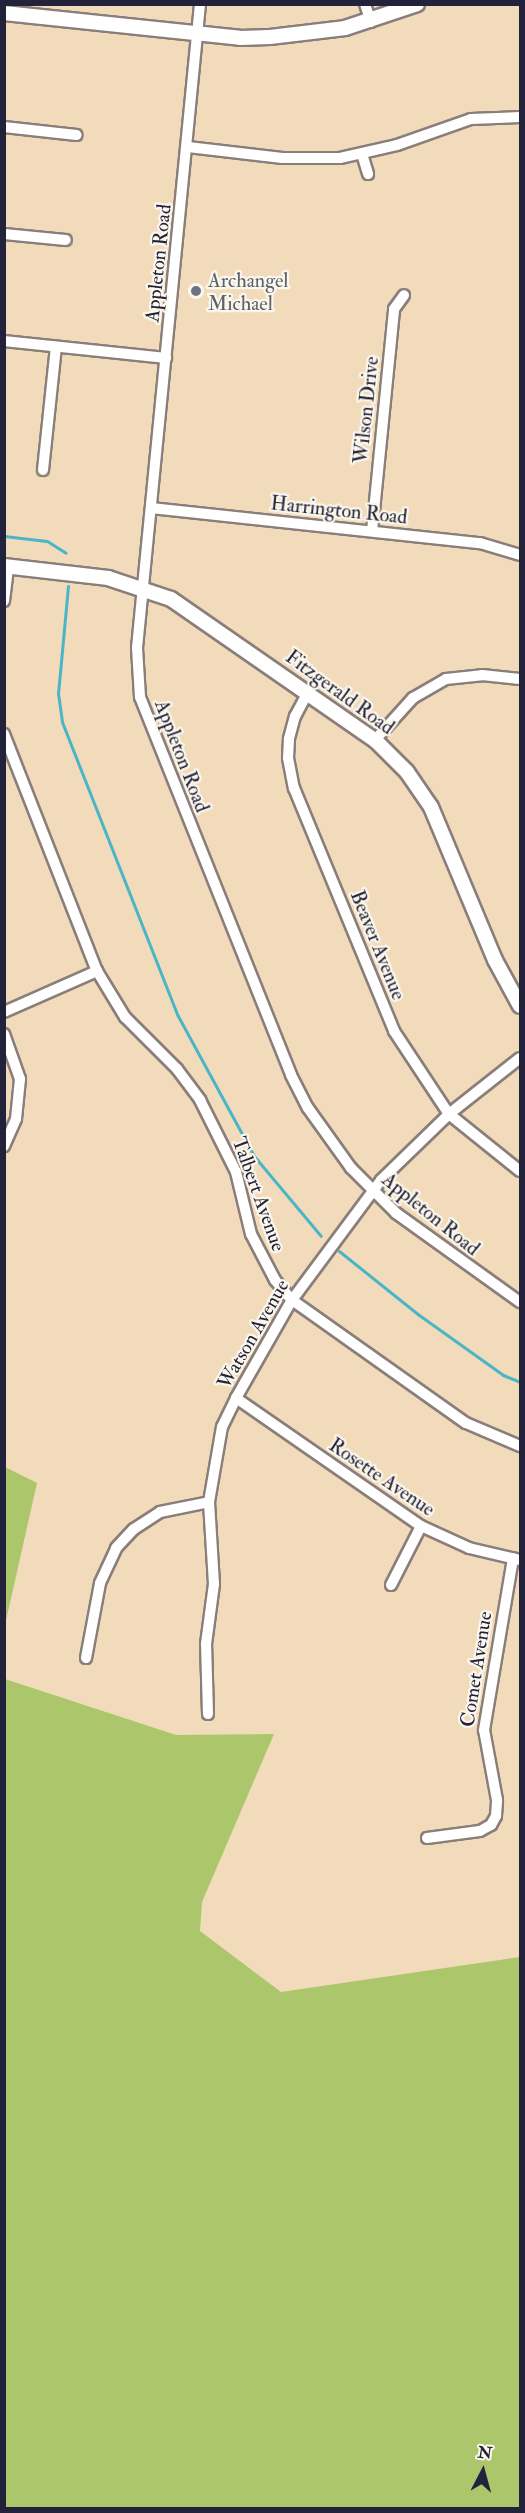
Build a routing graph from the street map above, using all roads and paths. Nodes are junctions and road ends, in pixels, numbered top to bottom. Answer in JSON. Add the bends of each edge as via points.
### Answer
{"nodes":[{"id":1,"x":200,"y":4,"type":"edge"},
{"id":2,"x":365,"y":4,"type":"edge"},
{"id":3,"x":417,"y":4,"type":"edge"},
{"id":4,"x":4,"y":13,"type":"edge"},
{"id":5,"x":370,"y":21,"type":"junction"},
{"id":6,"x":196,"y":33,"type":"junction"},
{"id":7,"x":520,"y":117,"type":"edge"},
{"id":8,"x":4,"y":127,"type":"edge"},
{"id":9,"x":77,"y":135,"type":"dead end"},
{"id":10,"x":188,"y":147,"type":"junction"},
{"id":11,"x":362,"y":154,"type":"junction"},
{"id":12,"x":368,"y":174,"type":"dead end"},
{"id":13,"x":4,"y":234,"type":"edge"},
{"id":14,"x":66,"y":240,"type":"dead end"},
{"id":15,"x":404,"y":295,"type":"dead end"},
{"id":16,"x":4,"y":341,"type":"edge"},
{"id":17,"x":56,"y":346,"type":"junction"},
{"id":18,"x":166,"y":358,"type":"junction"},
{"id":19,"x":43,"y":470,"type":"dead end"},
{"id":20,"x":151,"y":508,"type":"junction"},
{"id":21,"x":372,"y":531,"type":"junction"},
{"id":22,"x":520,"y":555,"type":"edge"},
{"id":23,"x":6,"y":566,"type":"edge"},
{"id":24,"x":143,"y":587,"type":"junction"},
{"id":25,"x":4,"y":601,"type":"edge"},
{"id":26,"x":520,"y":678,"type":"edge"},
{"id":27,"x":308,"y":692,"type":"junction"},
{"id":28,"x":4,"y":734,"type":"edge"},
{"id":29,"x":375,"y":740,"type":"junction"},
{"id":30,"x":97,"y":971,"type":"junction"},
{"id":31,"x":520,"y":1005,"type":"edge"},
{"id":32,"x":4,"y":1012,"type":"edge"},
{"id":33,"x":4,"y":1034,"type":"edge"},
{"id":34,"x":520,"y":1058,"type":"edge"},
{"id":35,"x":449,"y":1114,"type":"junction"},
{"id":36,"x":4,"y":1146,"type":"edge"},
{"id":37,"x":520,"y":1171,"type":"edge"},
{"id":38,"x":372,"y":1191,"type":"junction"},
{"id":39,"x":292,"y":1300,"type":"junction"},
{"id":40,"x":520,"y":1302,"type":"edge"},
{"id":41,"x":236,"y":1398,"type":"junction"},
{"id":42,"x":520,"y":1446,"type":"edge"},
{"id":43,"x":209,"y":1502,"type":"junction"},
{"id":44,"x":420,"y":1526,"type":"junction"},
{"id":45,"x":517,"y":1559,"type":"edge"},
{"id":46,"x":391,"y":1585,"type":"dead end"},
{"id":47,"x":86,"y":1658,"type":"dead end"},
{"id":48,"x":208,"y":1714,"type":"dead end"},
{"id":49,"x":427,"y":1838,"type":"dead end"}],
"edges":[{"from":1,"to":6,"type":"street","name":"Appleton Road"},
{"from":2,"to":5,"type":"street"},
{"from":3,"to":5,"type":"main road"},
{"from":4,"to":6,"type":"main road"},
{"from":5,"to":6,"type":"main road","via":[[270,37]]},
{"from":6,"to":10,"type":"street","name":"Appleton Road"},
{"from":7,"to":11,"type":"street","via":[[471,119]]},
{"from":8,"to":9,"type":"street"},
{"from":10,"to":11,"type":"street","via":[[311,160]]},
{"from":10,"to":18,"type":"street","name":"Appleton Road"},
{"from":11,"to":12,"type":"street"},
{"from":13,"to":14,"type":"street"},
{"from":15,"to":21,"type":"street","name":"Wilson Drive","via":[[394,309]]},
{"from":16,"to":17,"type":"street"},
{"from":17,"to":18,"type":"street"},
{"from":17,"to":19,"type":"street"},
{"from":18,"to":20,"type":"street","name":"Appleton Road"},
{"from":20,"to":21,"type":"street","name":"Harrington Road"},
{"from":20,"to":24,"type":"street","name":"Appleton Road"},
{"from":21,"to":22,"type":"street","name":"Harrington Road","via":[[480,543]]},
{"from":23,"to":24,"type":"main road","name":"Fitzgerald Road","via":[[86,574]]},
{"from":23,"to":25,"type":"street"},
{"from":24,"to":27,"type":"main road","name":"Fitzgerald Road","via":[[195,613]]},
{"from":24,"to":38,"type":"street","name":"Appleton Road","via":[[136,670],[147,722],[291,1075],[328,1139]]},
{"from":26,"to":29,"type":"street","via":[[482,675],[446,679],[413,698]]},
{"from":27,"to":29,"type":"main road","name":"Fitzgerald Road"},
{"from":27,"to":35,"type":"street","name":"Beaver Avenue","via":[[295,716],[289,739],[294,788],[394,1032]]},
{"from":28,"to":30,"type":"street","name":"Talbert Avenue"},
{"from":29,"to":31,"type":"main road","name":"Fitzgerald Road","via":[[406,772],[431,807],[500,970]]},
{"from":30,"to":32,"type":"street"},
{"from":30,"to":39,"type":"street","name":"Talbert Avenue","via":[[125,1017],[177,1069],[200,1100],[236,1172],[259,1256]]},
{"from":33,"to":36,"type":"street","via":[[20,1079],[16,1119]]},
{"from":34,"to":35,"type":"street","name":"Watson Avenue"},
{"from":35,"to":37,"type":"street","name":"Beaver Avenue"},
{"from":35,"to":38,"type":"street","name":"Watson Avenue"},
{"from":38,"to":39,"type":"street","name":"Watson Avenue"},
{"from":38,"to":40,"type":"street","name":"Appleton Road","via":[[416,1229]]},
{"from":39,"to":41,"type":"street","name":"Watson Avenue"},
{"from":39,"to":42,"type":"street","name":"Talbert Avenue","via":[[466,1423]]},
{"from":41,"to":43,"type":"street","name":"Watson Avenue","via":[[222,1427]]},
{"from":41,"to":44,"type":"street","name":"Rosette Avenue"},
{"from":43,"to":47,"type":"street","via":[[160,1512],[134,1529],[116,1548],[100,1583]]},
{"from":43,"to":48,"type":"street","name":"Watson Avenue","via":[[214,1584],[206,1644]]},
{"from":44,"to":45,"type":"street","name":"Rosette Avenue","via":[[469,1548]]},
{"from":44,"to":46,"type":"street"},
{"from":45,"to":49,"type":"street","name":"Comet Avenue","via":[[484,1730],[497,1800],[496,1816],[491,1825],[480,1831]]}]}
